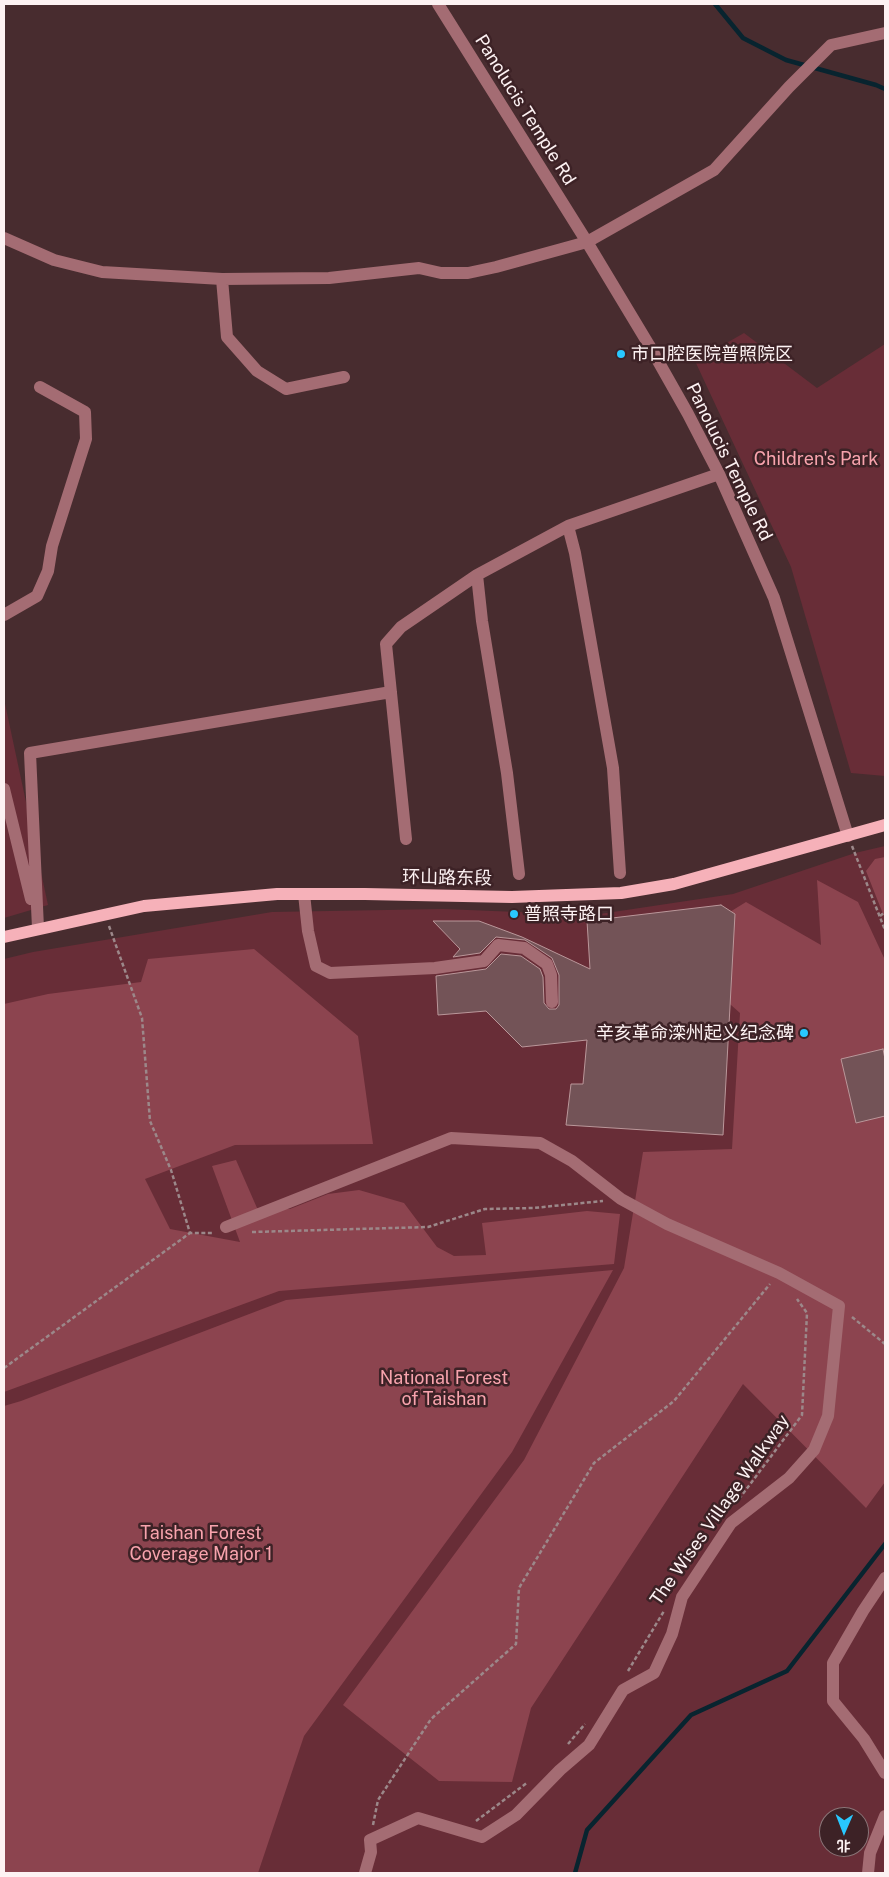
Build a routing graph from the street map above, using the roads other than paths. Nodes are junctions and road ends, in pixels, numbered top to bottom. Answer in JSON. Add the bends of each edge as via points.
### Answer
{"nodes":[{"id":1,"x":438,"y":4,"type":"edge"},
{"id":2,"x":885,"y":33,"type":"edge"},
{"id":3,"x":4,"y":238,"type":"edge"},
{"id":4,"x":586,"y":242,"type":"junction"},
{"id":5,"x":222,"y":279,"type":"junction"},
{"id":6,"x":344,"y":377,"type":"dead end"},
{"id":7,"x":40,"y":387,"type":"dead end"},
{"id":8,"x":719,"y":474,"type":"junction"},
{"id":9,"x":568,"y":526,"type":"junction"},
{"id":10,"x":477,"y":574,"type":"junction"},
{"id":11,"x":4,"y":615,"type":"edge"},
{"id":12,"x":391,"y":692,"type":"junction"},
{"id":13,"x":4,"y":789,"type":"edge"},
{"id":14,"x":885,"y":825,"type":"edge"},
{"id":15,"x":848,"y":836,"type":"junction"},
{"id":16,"x":406,"y":839,"type":"dead end"},
{"id":17,"x":620,"y":873,"type":"dead end"},
{"id":18,"x":519,"y":874,"type":"dead end"},
{"id":19,"x":304,"y":894,"type":"junction"},
{"id":20,"x":38,"y":928,"type":"junction"},
{"id":21,"x":4,"y":937,"type":"edge"},
{"id":22,"x":552,"y":1002,"type":"dead end"},
{"id":23,"x":226,"y":1227,"type":"dead end"},
{"id":24,"x":885,"y":1578,"type":"edge"},
{"id":25,"x":885,"y":1773,"type":"edge"},
{"id":26,"x":885,"y":1816,"type":"edge"},
{"id":27,"x":365,"y":1873,"type":"edge"},
{"id":28,"x":868,"y":1873,"type":"edge"}],
"edges":[{"from":1,"to":4,"type":"street","name":"Panolucis Temple Rd"},
{"from":2,"to":4,"type":"street","via":[[831,45],[714,170]]},
{"from":3,"to":5,"type":"street","via":[[54,260],[102,272]]},
{"from":4,"to":5,"type":"street","via":[[468,273],[441,273],[419,268],[329,278]]},
{"from":4,"to":8,"type":"street","name":"Panolucis Temple Rd","via":[[688,414]]},
{"from":5,"to":6,"type":"street","via":[[227,337],[257,371],[286,389]]},
{"from":7,"to":11,"type":"street","via":[[85,412],[86,439],[52,546],[48,571],[37,596]]},
{"from":8,"to":9,"type":"street"},
{"from":8,"to":15,"type":"street","name":"Panolucis Temple Rd","via":[[774,598]]},
{"from":9,"to":10,"type":"street"},
{"from":9,"to":17,"type":"street","via":[[613,768]]},
{"from":10,"to":12,"type":"street","via":[[401,627],[386,644]]},
{"from":10,"to":18,"type":"street"},
{"from":12,"to":16,"type":"street"},
{"from":12,"to":20,"type":"street","via":[[30,753]]},
{"from":13,"to":20,"type":"street"},
{"from":14,"to":15,"type":"main road","name":"环山路东段"},
{"from":15,"to":19,"type":"main road","name":"环山路东段","via":[[674,884],[621,893],[512,897]]},
{"from":19,"to":20,"type":"main road","name":"环山路东段","via":[[144,906]]},
{"from":19,"to":22,"type":"street","via":[[316,966],[330,974],[435,968],[484,961],[498,945],[524,948],[547,964],[551,975]]},
{"from":20,"to":21,"type":"main road","name":"环山路东段"},
{"from":23,"to":27,"type":"street","via":[[451,1138],[540,1143],[572,1161],[621,1199],[667,1224],[779,1273],[839,1306],[828,1416],[814,1450],[789,1478],[731,1523],[682,1596],[672,1634],[654,1673],[623,1690],[589,1745],[516,1815],[482,1837],[418,1818],[370,1840],[372,1852]]},
{"from":24,"to":25,"type":"street","via":[[833,1663],[833,1701],[864,1739]]},
{"from":26,"to":28,"type":"street","via":[[870,1853]]}]}
